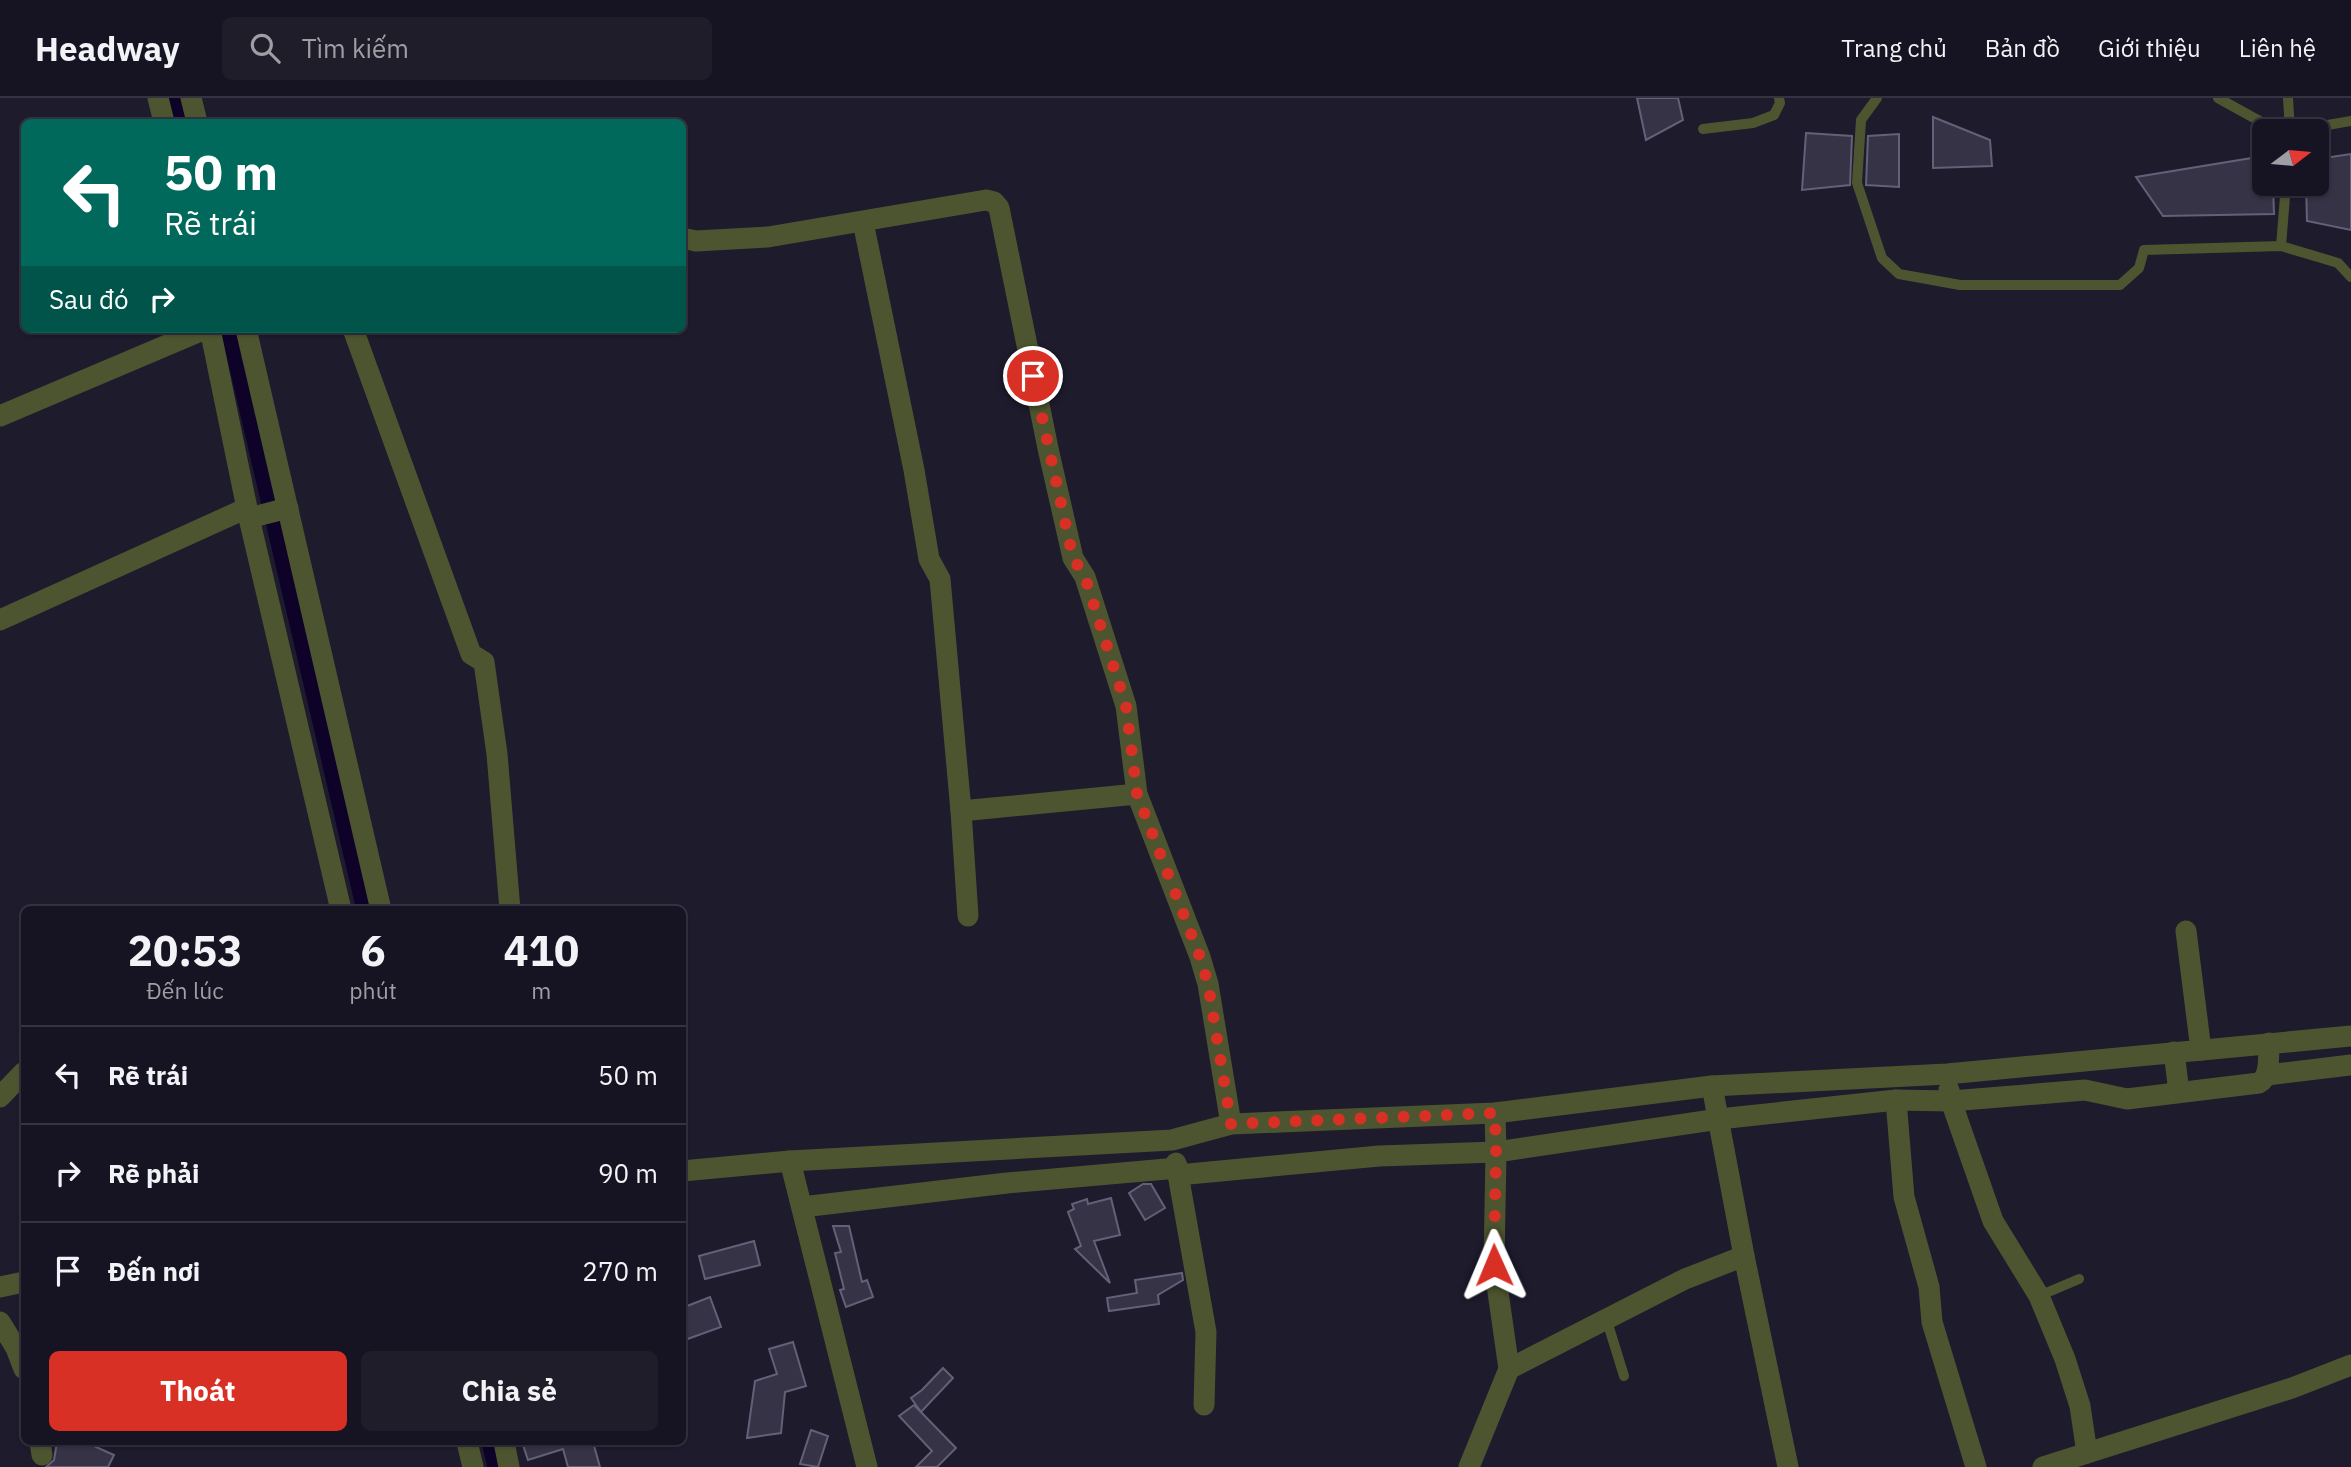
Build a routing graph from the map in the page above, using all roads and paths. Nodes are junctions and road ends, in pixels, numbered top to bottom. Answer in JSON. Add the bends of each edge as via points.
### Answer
{"nodes":[{"id":1,"x":158,"y":98,"type":"edge"},
{"id":2,"x":191,"y":98,"type":"edge"},
{"id":3,"x":1779,"y":98,"type":"edge"},
{"id":4,"x":1877,"y":98,"type":"edge"},
{"id":5,"x":2218,"y":98,"type":"edge"},
{"id":6,"x":2288,"y":98,"type":"edge"},
{"id":7,"x":163,"y":119,"type":"edge"},
{"id":8,"x":196,"y":119,"type":"edge"},
{"id":9,"x":2256,"y":119,"type":"edge"},
{"id":10,"x":2289,"y":119,"type":"edge"},
{"id":11,"x":2351,"y":121,"type":"edge"},
{"id":12,"x":2329,"y":125,"type":"edge"},
{"id":13,"x":1703,"y":129,"type":"dead end"},
{"id":14,"x":2285,"y":196,"type":"edge"},
{"id":15,"x":863,"y":222,"type":"junction"},
{"id":16,"x":686,"y":239,"type":"edge"},
{"id":17,"x":2281,"y":246,"type":"junction"},
{"id":18,"x":2351,"y":277,"type":"edge"},
{"id":19,"x":197,"y":333,"type":"edge"},
{"id":20,"x":208,"y":333,"type":"edge"},
{"id":21,"x":247,"y":333,"type":"edge"},
{"id":22,"x":354,"y":333,"type":"edge"},
{"id":23,"x":0,"y":416,"type":"edge"},
{"id":24,"x":283,"y":509,"type":"junction"},
{"id":25,"x":251,"y":514,"type":"junction"},
{"id":26,"x":0,"y":620,"type":"edge"},
{"id":27,"x":1137,"y":794,"type":"junction"},
{"id":28,"x":961,"y":811,"type":"junction"},
{"id":29,"x":340,"y":906,"type":"edge"},
{"id":30,"x":380,"y":906,"type":"edge"},
{"id":31,"x":510,"y":906,"type":"edge"},
{"id":32,"x":968,"y":916,"type":"dead end"},
{"id":33,"x":2186,"y":930,"type":"dead end"},
{"id":34,"x":2351,"y":1036,"type":"edge"},
{"id":35,"x":2269,"y":1044,"type":"junction"},
{"id":36,"x":2200,"y":1050,"type":"junction"},
{"id":37,"x":2174,"y":1052,"type":"junction"},
{"id":38,"x":2078,"y":1061,"type":"junction"},
{"id":39,"x":2351,"y":1065,"type":"edge"},
{"id":40,"x":1947,"y":1074,"type":"junction"},
{"id":41,"x":21,"y":1075,"type":"edge"},
{"id":42,"x":2267,"y":1075,"type":"junction"},
{"id":43,"x":1712,"y":1086,"type":"junction"},
{"id":44,"x":2078,"y":1091,"type":"junction"},
{"id":45,"x":2179,"y":1092,"type":"junction"},
{"id":46,"x":0,"y":1097,"type":"edge"},
{"id":47,"x":1896,"y":1100,"type":"junction"},
{"id":48,"x":1951,"y":1101,"type":"junction"},
{"id":49,"x":1495,"y":1113,"type":"junction"},
{"id":50,"x":1719,"y":1119,"type":"junction"},
{"id":51,"x":1231,"y":1124,"type":"junction"},
{"id":52,"x":1172,"y":1140,"type":"junction"},
{"id":53,"x":1496,"y":1152,"type":"junction"},
{"id":54,"x":790,"y":1161,"type":"junction"},
{"id":55,"x":686,"y":1171,"type":"edge"},
{"id":56,"x":1178,"y":1172,"type":"junction"},
{"id":57,"x":802,"y":1207,"type":"junction"},
{"id":58,"x":1744,"y":1256,"type":"junction"},
{"id":59,"x":2079,"y":1279,"type":"dead end"},
{"id":60,"x":21,"y":1283,"type":"edge"},
{"id":61,"x":0,"y":1287,"type":"edge"},
{"id":62,"x":2039,"y":1296,"type":"junction"},
{"id":63,"x":1607,"y":1321,"type":"junction"},
{"id":64,"x":0,"y":1322,"type":"edge"},
{"id":65,"x":21,"y":1361,"type":"edge"},
{"id":66,"x":2351,"y":1365,"type":"edge"},
{"id":67,"x":1508,"y":1368,"type":"junction"},
{"id":68,"x":1624,"y":1376,"type":"dead end"},
{"id":69,"x":1204,"y":1405,"type":"dead end"},
{"id":70,"x":468,"y":1445,"type":"edge"},
{"id":71,"x":505,"y":1445,"type":"edge"},
{"id":72,"x":2087,"y":1453,"type":"junction"},
{"id":73,"x":473,"y":1467,"type":"edge"},
{"id":74,"x":509,"y":1467,"type":"edge"},
{"id":75,"x":867,"y":1467,"type":"edge"},
{"id":76,"x":1469,"y":1467,"type":"edge"},
{"id":77,"x":1788,"y":1467,"type":"edge"},
{"id":78,"x":1976,"y":1467,"type":"edge"},
{"id":79,"x":2043,"y":1467,"type":"edge"}],
"edges":[{"from":1,"to":7,"type":"street"},
{"from":2,"to":8,"type":"street"},
{"from":3,"to":13,"type":"lane","via":[[1774,116]]},
{"from":4,"to":17,"type":"lane","via":[[1861,120],[1857,183],[1882,258],[1899,274],[1959,285],[2120,285],[2139,268],[2144,250]]},
{"from":5,"to":9,"type":"lane"},
{"from":6,"to":10,"type":"lane"},
{"from":11,"to":12,"type":"lane"},
{"from":14,"to":17,"type":"lane"},
{"from":15,"to":16,"type":"street","via":[[768,237]]},
{"from":15,"to":27,"type":"street","via":[[986,200],[999,208],[1073,558],[1085,577],[1126,706]]},
{"from":15,"to":28,"type":"street","via":[[929,559],[940,579]]},
{"from":17,"to":18,"type":"lane","via":[[2338,262]]},
{"from":19,"to":23,"type":"street"},
{"from":20,"to":25,"type":"street"},
{"from":21,"to":24,"type":"street"},
{"from":22,"to":31,"type":"street","via":[[471,654],[484,662],[498,754]]},
{"from":24,"to":25,"type":"street"},
{"from":24,"to":30,"type":"street"},
{"from":25,"to":26,"type":"street"},
{"from":25,"to":29,"type":"street"},
{"from":27,"to":28,"type":"street"},
{"from":27,"to":51,"type":"street","via":[[1208,984]]},
{"from":28,"to":32,"type":"street"},
{"from":33,"to":36,"type":"street"},
{"from":34,"to":35,"type":"street"},
{"from":35,"to":36,"type":"street"},
{"from":35,"to":42,"type":"street"},
{"from":36,"to":37,"type":"street"},
{"from":37,"to":38,"type":"street"},
{"from":37,"to":45,"type":"street"},
{"from":38,"to":40,"type":"street"},
{"from":38,"to":44,"type":"street"},
{"from":39,"to":42,"type":"street"},
{"from":40,"to":43,"type":"street"},
{"from":40,"to":48,"type":"street"},
{"from":41,"to":46,"type":"street"},
{"from":42,"to":45,"type":"street","via":[[2259,1083]]},
{"from":43,"to":49,"type":"street"},
{"from":43,"to":50,"type":"street"},
{"from":44,"to":45,"type":"street","via":[[2127,1099]]},
{"from":44,"to":48,"type":"street"},
{"from":47,"to":48,"type":"street"},
{"from":47,"to":50,"type":"street"},
{"from":47,"to":78,"type":"street","via":[[1904,1197],[1929,1287],[1932,1322]]},
{"from":48,"to":62,"type":"street","via":[[1993,1221]]},
{"from":49,"to":51,"type":"street"},
{"from":49,"to":53,"type":"street"},
{"from":50,"to":53,"type":"street"},
{"from":50,"to":58,"type":"street"},
{"from":51,"to":52,"type":"street"},
{"from":52,"to":54,"type":"street"},
{"from":52,"to":56,"type":"street"},
{"from":53,"to":56,"type":"street"},
{"from":53,"to":67,"type":"street","via":[[1494,1265]]},
{"from":54,"to":55,"type":"street"},
{"from":54,"to":57,"type":"street"},
{"from":56,"to":57,"type":"street","via":[[1007,1183]]},
{"from":56,"to":69,"type":"street","via":[[1206,1332]]},
{"from":57,"to":75,"type":"street"},
{"from":58,"to":63,"type":"street","via":[[1685,1279]]},
{"from":58,"to":77,"type":"street"},
{"from":59,"to":62,"type":"lane"},
{"from":60,"to":61,"type":"street"},
{"from":62,"to":72,"type":"street","via":[[2073,1382]]},
{"from":63,"to":67,"type":"street"},
{"from":63,"to":68,"type":"lane"},
{"from":64,"to":65,"type":"street"},
{"from":66,"to":72,"type":"street"},
{"from":67,"to":76,"type":"street"},
{"from":70,"to":73,"type":"street"},
{"from":71,"to":74,"type":"street"},
{"from":72,"to":79,"type":"street"}]}
